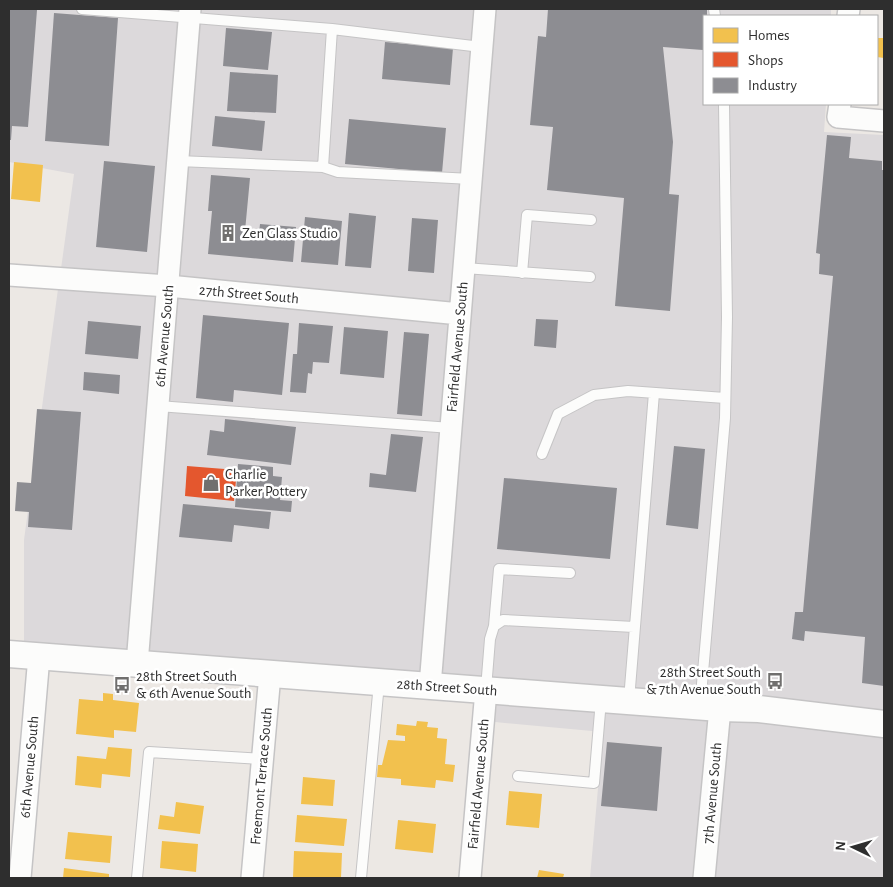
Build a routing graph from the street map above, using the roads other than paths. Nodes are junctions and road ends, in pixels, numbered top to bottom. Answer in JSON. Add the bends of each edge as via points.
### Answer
{"nodes":[{"id":1,"x":82,"y":9,"type":"edge"},
{"id":2,"x":485,"y":9,"type":"edge"},
{"id":3,"x":190,"y":13,"type":"edge"},
{"id":4,"x":332,"y":29,"type":"junction"},
{"id":5,"x":482,"y":47,"type":"junction"},
{"id":6,"x":724,"y":105,"type":"edge"},
{"id":7,"x":839,"y":110,"type":"edge"},
{"id":8,"x":884,"y":121,"type":"edge"},
{"id":9,"x":178,"y":161,"type":"junction"},
{"id":10,"x":323,"y":167,"type":"junction"},
{"id":11,"x":471,"y":179,"type":"junction"},
{"id":12,"x":591,"y":220,"type":"dead end"},
{"id":13,"x":464,"y":268,"type":"junction"},
{"id":14,"x":522,"y":273,"type":"junction"},
{"id":15,"x":9,"y":275,"type":"edge"},
{"id":16,"x":590,"y":277,"type":"dead end"},
{"id":17,"x":168,"y":286,"type":"junction"},
{"id":18,"x":460,"y":314,"type":"junction"},
{"id":19,"x":654,"y":393,"type":"junction"},
{"id":20,"x":725,"y":398,"type":"junction"},
{"id":21,"x":158,"y":406,"type":"junction"},
{"id":22,"x":451,"y":428,"type":"junction"},
{"id":23,"x":542,"y":454,"type":"dead end"},
{"id":24,"x":570,"y":573,"type":"dead end"},
{"id":25,"x":494,"y":626,"type":"junction"},
{"id":26,"x":634,"y":627,"type":"junction"},
{"id":27,"x":9,"y":654,"type":"edge"},
{"id":28,"x":38,"y":656,"type":"junction"},
{"id":29,"x":137,"y":664,"type":"junction"},
{"id":30,"x":270,"y":674,"type":"junction"},
{"id":31,"x":379,"y":682,"type":"junction"},
{"id":32,"x":430,"y":686,"type":"junction"},
{"id":33,"x":486,"y":690,"type":"junction"},
{"id":34,"x":602,"y":699,"type":"junction"},
{"id":35,"x":629,"y":702,"type":"junction"},
{"id":36,"x":710,"y":708,"type":"junction"},
{"id":37,"x":884,"y":724,"type":"edge"},
{"id":38,"x":262,"y":759,"type":"junction"},
{"id":39,"x":518,"y":776,"type":"dead end"},
{"id":40,"x":20,"y":878,"type":"edge"},
{"id":41,"x":137,"y":878,"type":"edge"},
{"id":42,"x":252,"y":878,"type":"edge"},
{"id":43,"x":361,"y":878,"type":"edge"},
{"id":44,"x":470,"y":878,"type":"edge"},
{"id":45,"x":704,"y":878,"type":"edge"}],
"edges":[{"from":1,"to":3,"type":"lane"},
{"from":2,"to":5,"type":"street","name":"Fairfield Avenue South"},
{"from":3,"to":4,"type":"lane"},
{"from":3,"to":9,"type":"street","name":"6th Avenue South"},
{"from":4,"to":5,"type":"lane"},
{"from":4,"to":10,"type":"lane"},
{"from":5,"to":11,"type":"street","name":"Fairfield Avenue South"},
{"from":6,"to":20,"type":"lane"},
{"from":7,"to":8,"type":"street"},
{"from":9,"to":10,"type":"lane"},
{"from":9,"to":17,"type":"street","name":"6th Avenue South"},
{"from":10,"to":11,"type":"lane","via":[[338,172]]},
{"from":11,"to":13,"type":"street","name":"Fairfield Avenue South"},
{"from":12,"to":14,"type":"lane","via":[[527,215]]},
{"from":13,"to":14,"type":"lane"},
{"from":13,"to":18,"type":"street","name":"Fairfield Avenue South"},
{"from":14,"to":16,"type":"lane"},
{"from":15,"to":17,"type":"street","name":"27th Street South"},
{"from":17,"to":18,"type":"street","name":"27th Street South"},
{"from":17,"to":21,"type":"street","name":"6th Avenue South"},
{"from":18,"to":22,"type":"street","name":"Fairfield Avenue South"},
{"from":19,"to":20,"type":"lane"},
{"from":19,"to":23,"type":"lane","via":[[628,391],[594,395],[558,414]]},
{"from":19,"to":26,"type":"lane"},
{"from":20,"to":36,"type":"lane"},
{"from":21,"to":22,"type":"lane"},
{"from":21,"to":29,"type":"street","name":"6th Avenue South"},
{"from":22,"to":32,"type":"street","name":"Fairfield Avenue South"},
{"from":24,"to":25,"type":"lane","via":[[499,569]]},
{"from":25,"to":26,"type":"lane","via":[[503,620]]},
{"from":25,"to":33,"type":"lane"},
{"from":26,"to":35,"type":"lane"},
{"from":27,"to":28,"type":"street","name":"28th Street South"},
{"from":28,"to":29,"type":"street","name":"28th Street South"},
{"from":28,"to":40,"type":"street","name":"6th Avenue South"},
{"from":29,"to":30,"type":"street","name":"28th Street South"},
{"from":30,"to":31,"type":"street","name":"28th Street South"},
{"from":30,"to":38,"type":"street","name":"Freemont Terrace South"},
{"from":31,"to":32,"type":"street","name":"28th Street South"},
{"from":31,"to":43,"type":"lane"},
{"from":32,"to":33,"type":"street","name":"28th Street South"},
{"from":33,"to":34,"type":"street","name":"28th Street South"},
{"from":33,"to":44,"type":"street","name":"Fairfield Avenue South"},
{"from":34,"to":35,"type":"street","name":"28th Street South"},
{"from":34,"to":39,"type":"lane","via":[[594,783]]},
{"from":35,"to":36,"type":"street","name":"28th Street South"},
{"from":36,"to":37,"type":"street","name":"28th Street South","via":[[759,708]]},
{"from":36,"to":45,"type":"street","name":"7th Avenue South"},
{"from":38,"to":41,"type":"lane","via":[[149,752]]},
{"from":38,"to":42,"type":"street","name":"Freemont Terrace South"}]}
